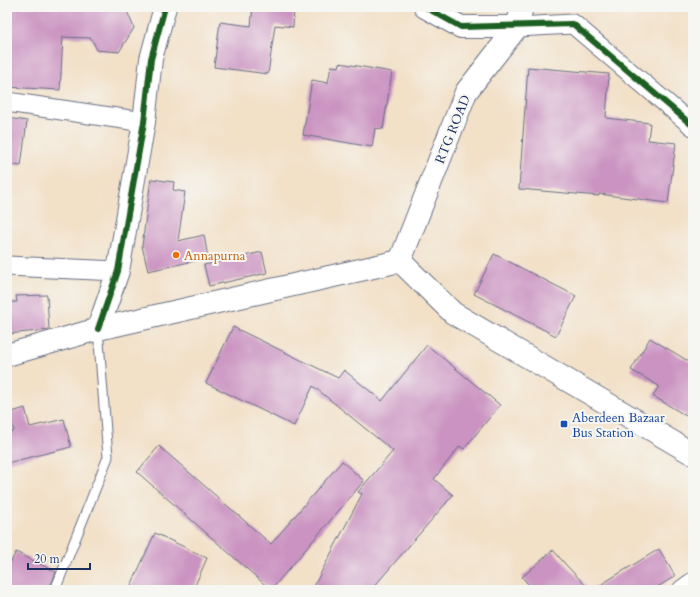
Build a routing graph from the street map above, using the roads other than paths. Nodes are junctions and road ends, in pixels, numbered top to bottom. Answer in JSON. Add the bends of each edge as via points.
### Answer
{"nodes":[{"id":1,"x":165,"y":7,"type":"edge"},
{"id":2,"x":425,"y":7,"type":"edge"},
{"id":3,"x":520,"y":17,"type":"edge"},
{"id":4,"x":7,"y":102,"type":"edge"},
{"id":5,"x":144,"y":122,"type":"junction"},
{"id":6,"x":693,"y":126,"type":"edge"},
{"id":7,"x":400,"y":261,"type":"junction"},
{"id":8,"x":7,"y":266,"type":"edge"},
{"id":9,"x":118,"y":271,"type":"junction"},
{"id":10,"x":98,"y":329,"type":"junction"},
{"id":11,"x":7,"y":355,"type":"edge"},
{"id":12,"x":693,"y":454,"type":"edge"},
{"id":13,"x":693,"y":582,"type":"edge"},
{"id":14,"x":55,"y":590,"type":"edge"},
{"id":15,"x":682,"y":590,"type":"edge"}],
"edges":[{"from":1,"to":5,"type":"main road","via":[[151,59]]},
{"from":2,"to":3,"type":"main road","via":[[461,27]]},
{"from":3,"to":6,"type":"street","via":[[573,24]]},
{"from":3,"to":7,"type":"main road","name":"RTG ROAD","via":[[466,92]]},
{"from":4,"to":5,"type":"street"},
{"from":5,"to":9,"type":"main road"},
{"from":7,"to":10,"type":"main road"},
{"from":7,"to":12,"type":"main road","via":[[453,313]]},
{"from":8,"to":9,"type":"street"},
{"from":9,"to":10,"type":"main road"},
{"from":10,"to":11,"type":"main road"},
{"from":10,"to":14,"type":"lane","via":[[108,457]]},
{"from":13,"to":15,"type":"street"}]}
